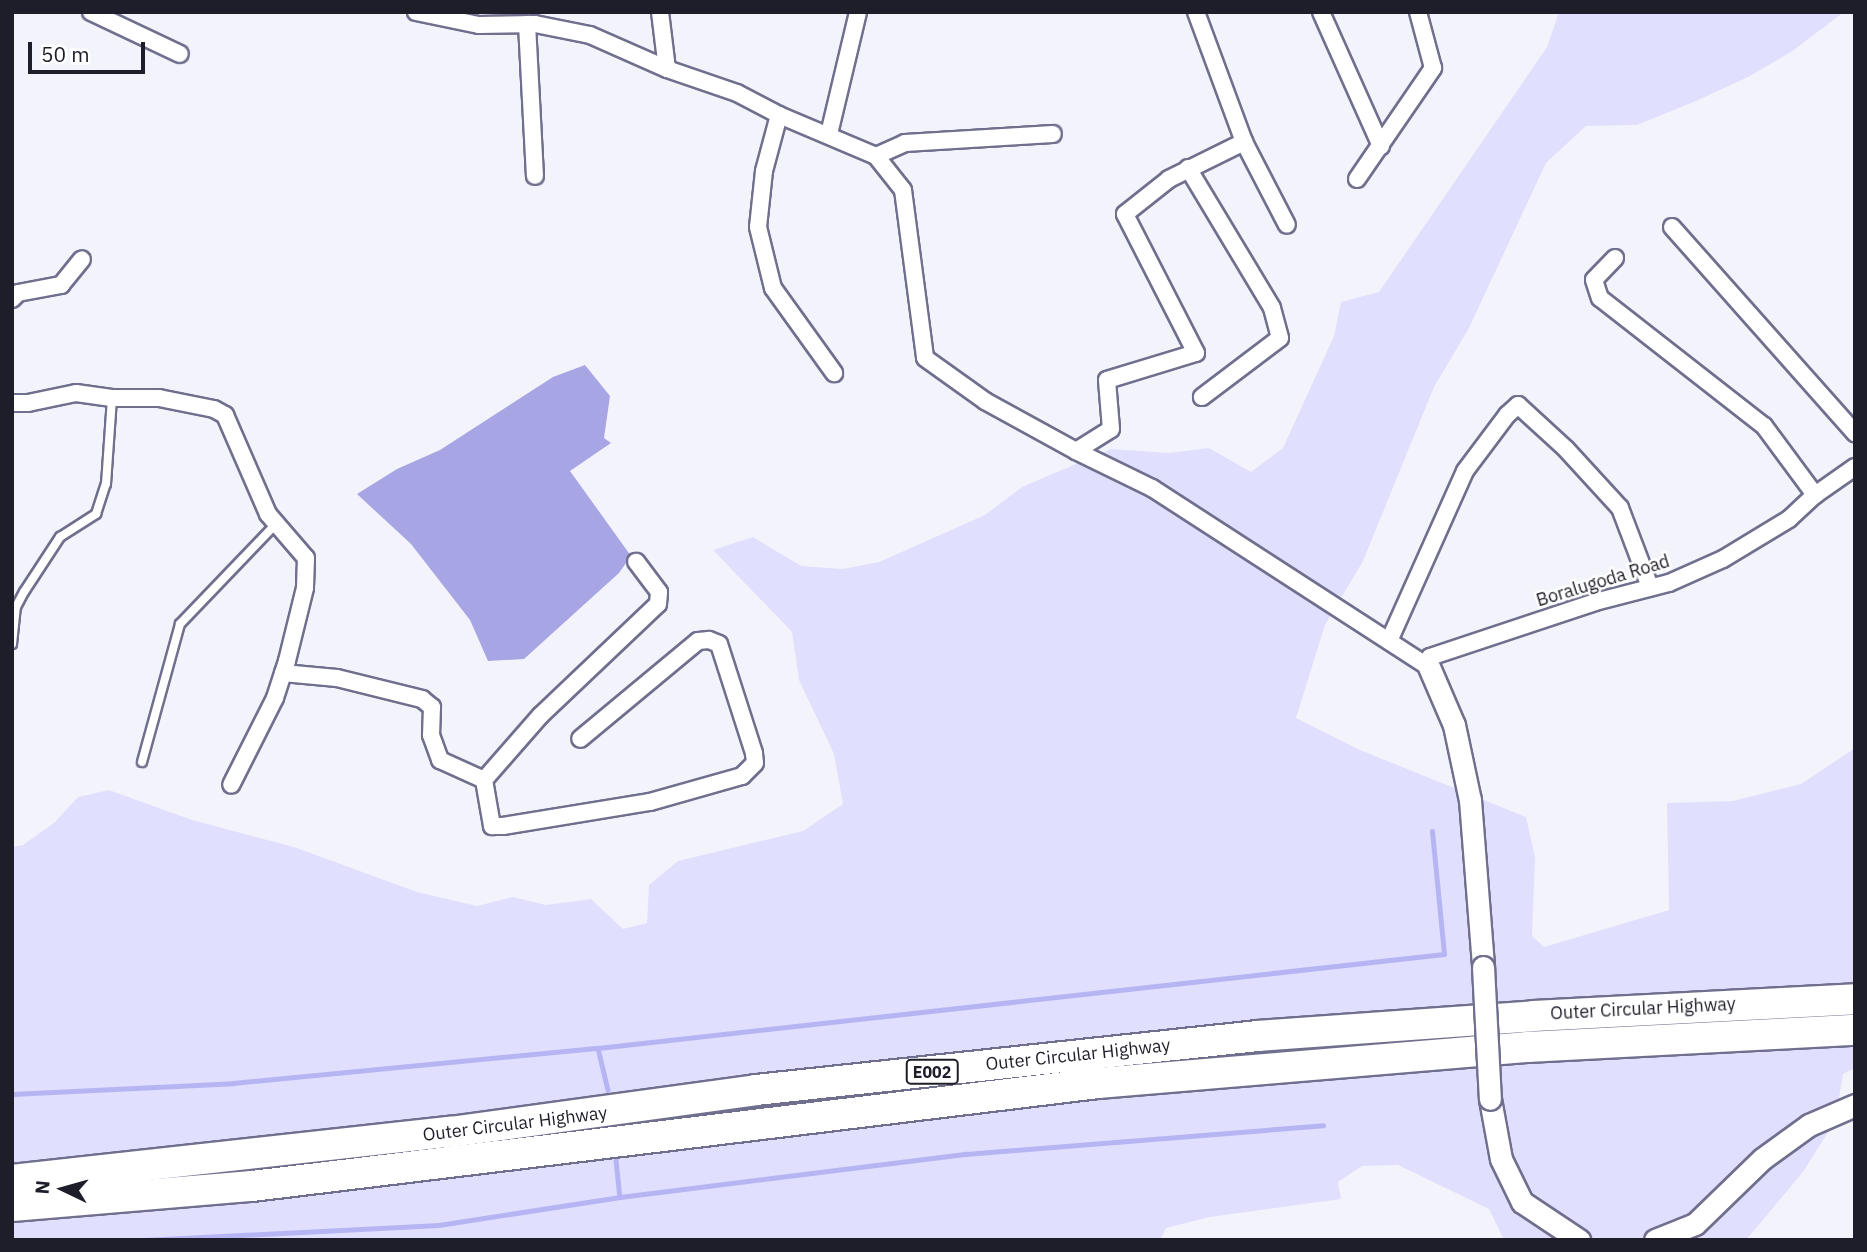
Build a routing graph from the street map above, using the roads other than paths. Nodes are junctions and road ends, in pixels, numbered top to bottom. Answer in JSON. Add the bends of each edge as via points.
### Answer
{"nodes":[{"id":1,"x":91,"y":12,"type":"edge"},
{"id":2,"x":660,"y":12,"type":"edge"},
{"id":3,"x":858,"y":12,"type":"edge"},
{"id":4,"x":1196,"y":12,"type":"edge"},
{"id":5,"x":1321,"y":12,"type":"edge"},
{"id":6,"x":1418,"y":12,"type":"edge"},
{"id":7,"x":420,"y":13,"type":"edge"},
{"id":8,"x":532,"y":20,"type":"edge"},
{"id":9,"x":180,"y":54,"type":"dead end"},
{"id":10,"x":667,"y":69,"type":"junction"},
{"id":11,"x":779,"y":115,"type":"junction"},
{"id":12,"x":829,"y":134,"type":"junction"},
{"id":13,"x":1053,"y":134,"type":"dead end"},
{"id":14,"x":1244,"y":142,"type":"junction"},
{"id":15,"x":1381,"y":146,"type":"junction"},
{"id":16,"x":876,"y":156,"type":"junction"},
{"id":17,"x":1188,"y":167,"type":"junction"},
{"id":18,"x":535,"y":176,"type":"dead end"},
{"id":19,"x":1357,"y":179,"type":"dead end"},
{"id":20,"x":1287,"y":225,"type":"dead end"},
{"id":21,"x":1672,"y":226,"type":"dead end"},
{"id":22,"x":1615,"y":258,"type":"dead end"},
{"id":23,"x":82,"y":259,"type":"dead end"},
{"id":24,"x":12,"y":299,"type":"edge"},
{"id":25,"x":834,"y":373,"type":"dead end"},
{"id":26,"x":1202,"y":397,"type":"dead end"},
{"id":27,"x":112,"y":398,"type":"junction"},
{"id":28,"x":12,"y":402,"type":"edge"},
{"id":29,"x":1855,"y":433,"type":"edge"},
{"id":30,"x":1076,"y":452,"type":"junction"},
{"id":31,"x":1855,"y":467,"type":"edge"},
{"id":32,"x":1815,"y":495,"type":"junction"},
{"id":33,"x":276,"y":524,"type":"junction"},
{"id":34,"x":636,"y":562,"type":"dead end"},
{"id":35,"x":1650,"y":587,"type":"junction"},
{"id":36,"x":14,"y":606,"type":"edge"},
{"id":37,"x":1389,"y":641,"type":"junction"},
{"id":38,"x":12,"y":644,"type":"edge"},
{"id":39,"x":1429,"y":667,"type":"junction"},
{"id":40,"x":284,"y":673,"type":"junction"},
{"id":41,"x":580,"y":739,"type":"dead end"},
{"id":42,"x":142,"y":762,"type":"dead end"},
{"id":43,"x":484,"y":780,"type":"junction"},
{"id":44,"x":231,"y":785,"type":"dead end"},
{"id":45,"x":1855,"y":999,"type":"edge"},
{"id":46,"x":1855,"y":1030,"type":"edge"},
{"id":47,"x":1855,"y":1105,"type":"edge"},
{"id":48,"x":12,"y":1180,"type":"edge"},
{"id":49,"x":12,"y":1206,"type":"edge"},
{"id":50,"x":1579,"y":1240,"type":"edge"},
{"id":51,"x":1655,"y":1240,"type":"edge"}],
"edges":[{"from":1,"to":9,"type":"street"},
{"from":2,"to":10,"type":"street"},
{"from":3,"to":12,"type":"street"},
{"from":4,"to":14,"type":"street"},
{"from":5,"to":15,"type":"street"},
{"from":6,"to":15,"type":"street","via":[[1433,68]]},
{"from":7,"to":8,"type":"street","via":[[479,25]]},
{"from":8,"to":10,"type":"street","via":[[590,35]]},
{"from":8,"to":18,"type":"street"},
{"from":10,"to":11,"type":"street","via":[[737,93]]},
{"from":11,"to":12,"type":"street"},
{"from":11,"to":25,"type":"street","via":[[764,171],[758,227],[773,288]]},
{"from":12,"to":16,"type":"street"},
{"from":13,"to":16,"type":"street","via":[[905,143]]},
{"from":14,"to":17,"type":"street"},
{"from":14,"to":20,"type":"street"},
{"from":15,"to":19,"type":"street"},
{"from":16,"to":30,"type":"street","via":[[903,190],[925,358],[985,401]]},
{"from":17,"to":26,"type":"street","via":[[1272,308],[1280,338]]},
{"from":17,"to":30,"type":"street","via":[[1125,214],[1196,353],[1107,380],[1111,429]]},
{"from":21,"to":29,"type":"street"},
{"from":22,"to":32,"type":"street","via":[[1594,280],[1600,298],[1763,426]]},
{"from":23,"to":24,"type":"street","via":[[61,285],[18,293]]},
{"from":27,"to":28,"type":"street","via":[[76,393]]},
{"from":27,"to":33,"type":"street","via":[[159,398],[225,415]]},
{"from":27,"to":36,"type":"lane","via":[[106,484],[96,513],[60,537]]},
{"from":30,"to":37,"type":"street","via":[[1152,488]]},
{"from":31,"to":32,"type":"street","name":"Boralugoda Road"},
{"from":32,"to":35,"type":"street","name":"Boralugoda Road","via":[[1789,519],[1723,559]]},
{"from":33,"to":40,"type":"street","via":[[306,558],[306,588]]},
{"from":33,"to":42,"type":"lane","via":[[180,624]]},
{"from":34,"to":43,"type":"street","via":[[659,592],[658,604],[541,715]]},
{"from":35,"to":37,"type":"street","via":[[1620,508],[1518,405],[1465,471]]},
{"from":35,"to":39,"type":"street","name":"Boralugoda Road","via":[[1430,657]]},
{"from":36,"to":38,"type":"lane"},
{"from":37,"to":39,"type":"street"},
{"from":39,"to":50,"type":"street","bridge":true,"via":[[1454,725],[1470,800],[1490,1099],[1502,1159],[1522,1202]]},
{"from":40,"to":43,"type":"street","via":[[337,678],[422,699],[432,707],[431,735],[440,760]]},
{"from":40,"to":44,"type":"street"},
{"from":41,"to":43,"type":"street","via":[[698,641],[709,640],[719,644],[755,763],[742,776],[650,802],[503,827],[492,825]]},
{"from":45,"to":48,"type":"highway","name":"Outer Circular Highway","number":"E002","via":[[1258,1036],[756,1090],[450,1132]]},
{"from":46,"to":49,"type":"highway","name":"Outer Circular Highway","number":"E002","via":[[1528,1047],[1098,1083],[251,1186]]},
{"from":47,"to":51,"type":"street","via":[[1808,1125],[1762,1159],[1695,1224]]}]}
